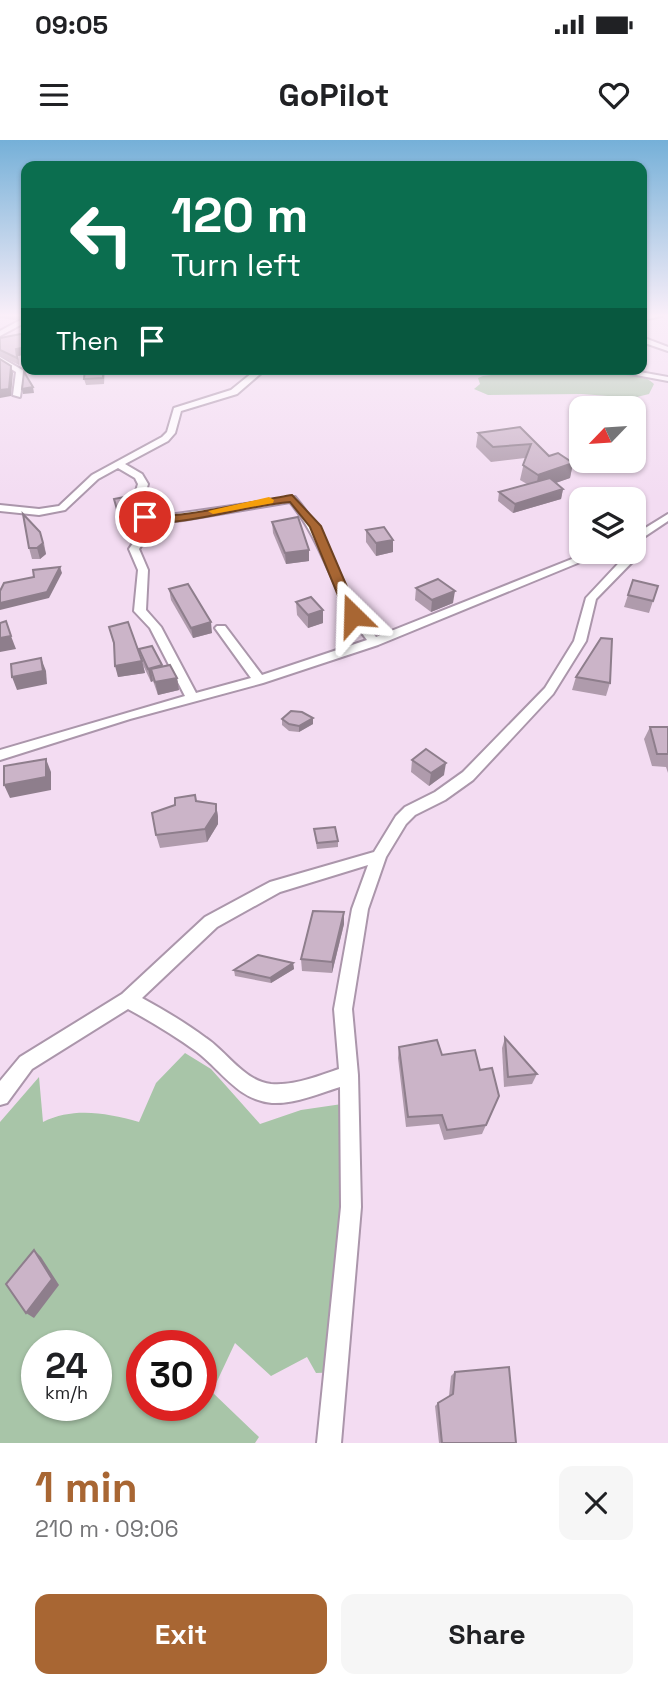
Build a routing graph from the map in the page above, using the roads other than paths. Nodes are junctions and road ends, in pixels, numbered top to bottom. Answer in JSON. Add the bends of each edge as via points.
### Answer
{"nodes":[{"id":1,"x":19,"y":377,"type":"edge"},
{"id":2,"x":252,"y":377,"type":"edge"},
{"id":3,"x":17,"y":396,"type":"dead end"},
{"id":4,"x":168,"y":402,"type":"dead end"},
{"id":5,"x":177,"y":410,"type":"junction"},
{"id":6,"x":119,"y":465,"type":"junction"},
{"id":7,"x":0,"y":508,"type":"edge"},
{"id":8,"x":668,"y":517,"type":"edge"},
{"id":9,"x":146,"y":521,"type":"junction"},
{"id":10,"x":646,"y":531,"type":"edge"},
{"id":11,"x":569,"y":564,"type":"edge"},
{"id":12,"x":624,"y":564,"type":"edge"},
{"id":13,"x":221,"y":628,"type":"dead end"},
{"id":14,"x":374,"y":642,"type":"junction"},
{"id":15,"x":259,"y":680,"type":"junction"},
{"id":16,"x":192,"y":697,"type":"junction"},
{"id":17,"x":0,"y":755,"type":"edge"},
{"id":18,"x":379,"y":856,"type":"junction"},
{"id":19,"x":128,"y":1000,"type":"junction"},
{"id":20,"x":349,"y":1075,"type":"junction"},
{"id":21,"x":0,"y":1096,"type":"edge"},
{"id":22,"x":329,"y":1443,"type":"edge"}],
"edges":[{"from":1,"to":3,"type":"street"},
{"from":2,"to":5,"type":"street","via":[[234,392]]},
{"from":4,"to":5,"type":"street"},
{"from":5,"to":6,"type":"street","via":[[169,436]]},
{"from":6,"to":7,"type":"street","via":[[94,477],[62,508],[39,512]]},
{"from":6,"to":9,"type":"street","via":[[143,481],[138,501]]},
{"from":8,"to":10,"type":"street"},
{"from":9,"to":14,"type":"street","via":[[292,499],[315,526],[353,615]]},
{"from":9,"to":16,"type":"street","via":[[146,534],[134,549],[143,569],[140,611],[155,627]]},
{"from":11,"to":14,"type":"street"},
{"from":12,"to":18,"type":"street","via":[[591,598],[580,641],[549,691],[468,776],[410,811]]},
{"from":13,"to":15,"type":"street"},
{"from":14,"to":15,"type":"street"},
{"from":15,"to":16,"type":"street"},
{"from":16,"to":17,"type":"street"},
{"from":18,"to":19,"type":"street","via":[[275,887],[251,899],[211,922]]},
{"from":18,"to":20,"type":"street","via":[[360,909],[343,1009]]},
{"from":19,"to":20,"type":"street","via":[[172,1024],[260,1091],[294,1090]]},
{"from":19,"to":21,"type":"street","via":[[26,1063]]},
{"from":20,"to":22,"type":"street","via":[[351,1207]]}]}
